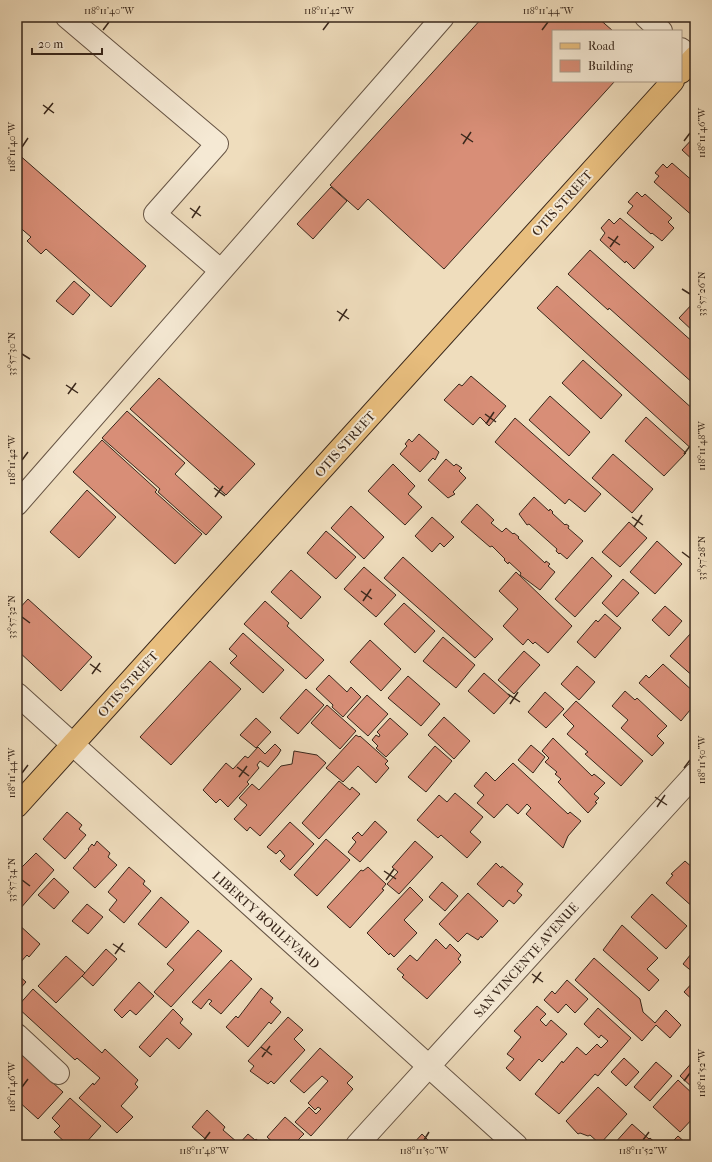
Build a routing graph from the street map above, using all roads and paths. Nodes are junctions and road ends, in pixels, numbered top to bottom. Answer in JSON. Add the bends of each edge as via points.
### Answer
{"nodes":[{"id":1,"x":67,"y":17,"type":"edge"},
{"id":2,"x":443,"y":17,"type":"edge"},
{"id":3,"x":646,"y":17,"type":"edge"},
{"id":4,"x":660,"y":30,"type":"edge"},
{"id":5,"x":672,"y":82,"type":"edge"},
{"id":6,"x":220,"y":270,"type":"junction"},
{"id":7,"x":17,"y":504,"type":"edge"},
{"id":8,"x":17,"y":694,"type":"edge"},
{"id":9,"x":72,"y":745,"type":"junction"},
{"id":10,"x":695,"y":774,"type":"edge"},
{"id":11,"x":17,"y":806,"type":"edge"},
{"id":12,"x":17,"y":1035,"type":"edge"},
{"id":13,"x":429,"y":1067,"type":"junction"},
{"id":14,"x":58,"y":1073,"type":"dead end"},
{"id":15,"x":356,"y":1145,"type":"edge"},
{"id":16,"x":516,"y":1145,"type":"edge"}],
"edges":[{"from":1,"to":6,"type":"street","via":[[217,144],[155,214]]},
{"from":2,"to":6,"type":"street"},
{"from":3,"to":4,"type":"street"},
{"from":5,"to":9,"type":"main road","name":"OTIS STREET"},
{"from":6,"to":7,"type":"street"},
{"from":8,"to":9,"type":"street","name":"LIBERTY BOULEVARD"},
{"from":9,"to":11,"type":"main road","name":"OTIS STREET"},
{"from":9,"to":13,"type":"street","name":"LIBERTY BOULEVARD"},
{"from":10,"to":13,"type":"street","name":"SAN VINCENTE AVENUE"},
{"from":12,"to":14,"type":"street"},
{"from":13,"to":15,"type":"street","name":"SAN VINCENTE AVENUE"},
{"from":13,"to":16,"type":"street","name":"LIBERTY BOULEVARD"}]}
